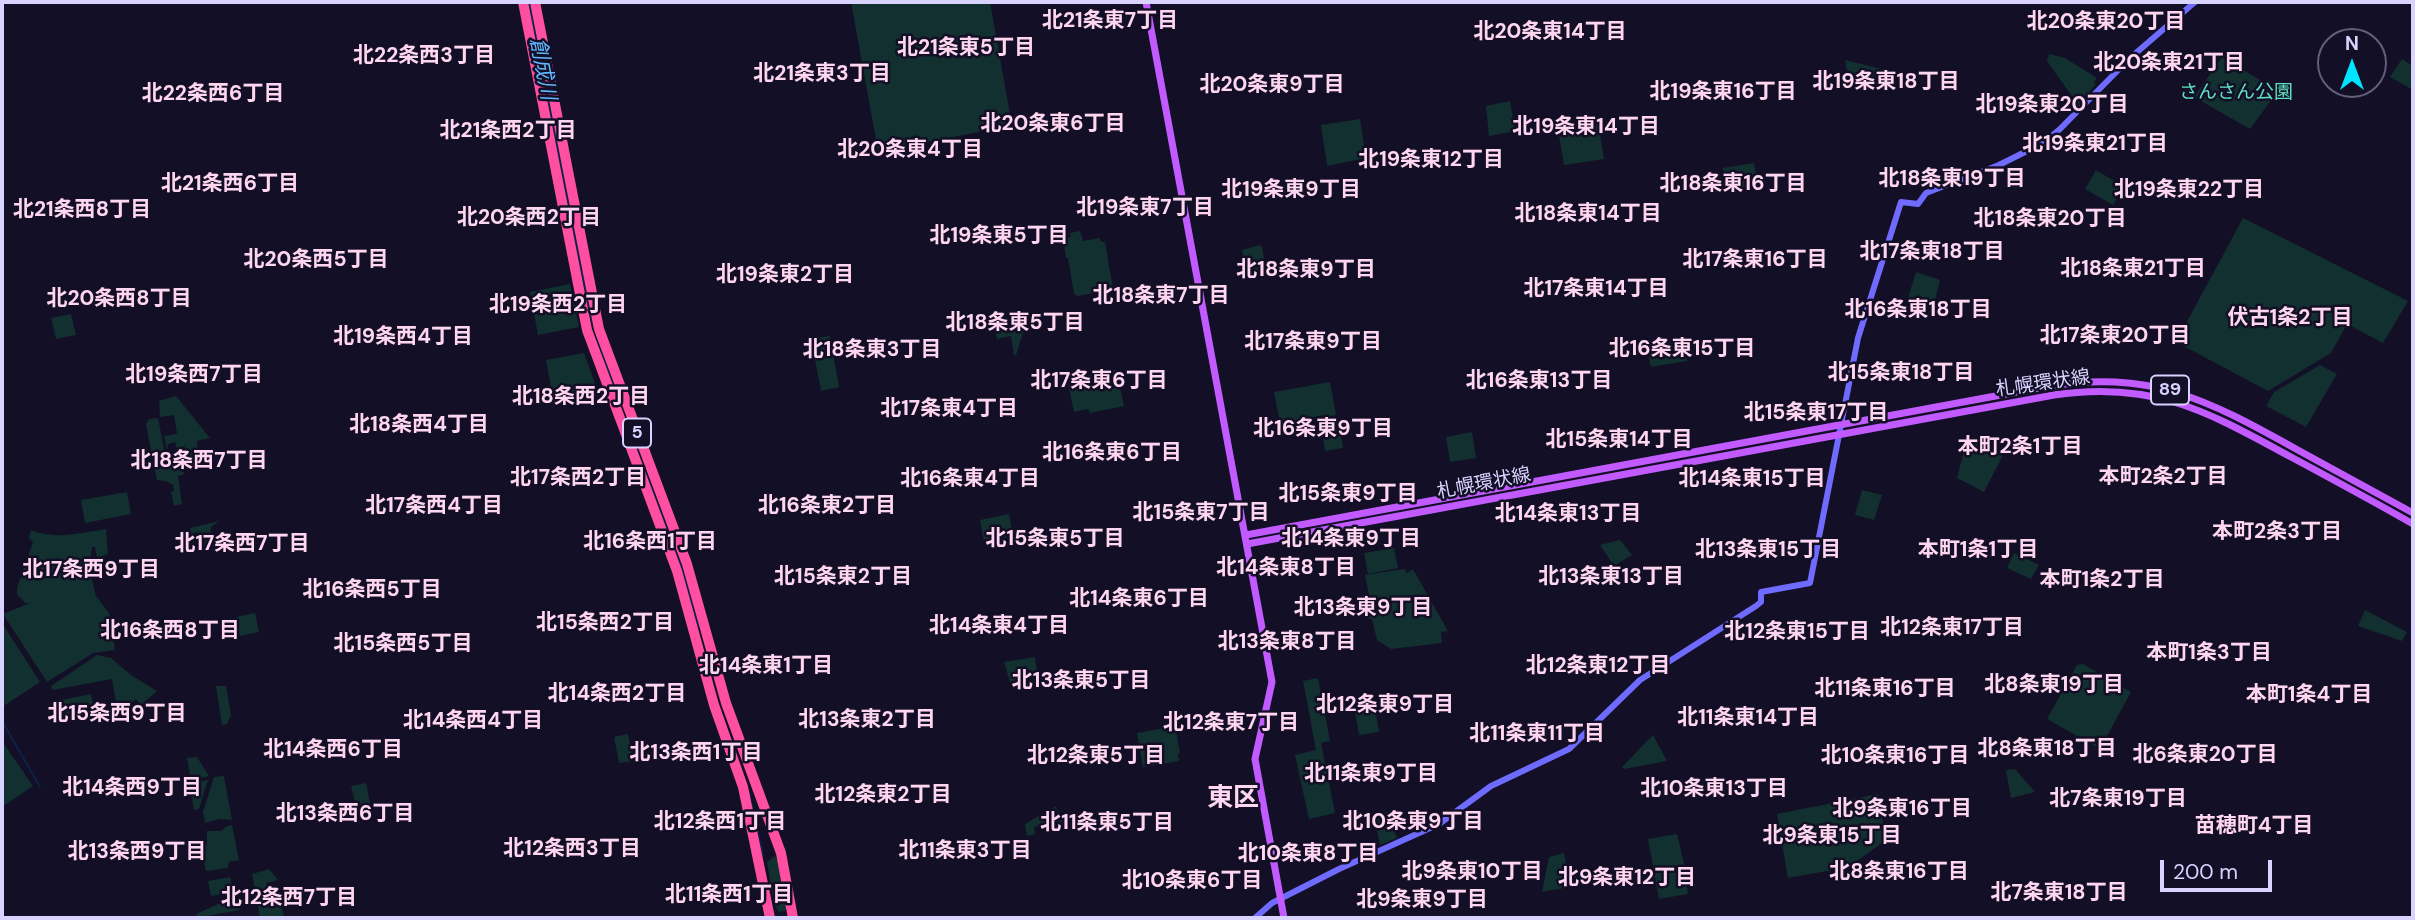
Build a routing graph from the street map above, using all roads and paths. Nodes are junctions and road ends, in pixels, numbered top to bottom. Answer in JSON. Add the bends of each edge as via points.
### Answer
{"nodes":[{"id":1,"x":523,"y":2,"type":"edge"},
{"id":2,"x":535,"y":2,"type":"edge"},
{"id":3,"x":1146,"y":2,"type":"edge"},
{"id":4,"x":2195,"y":2,"type":"edge"},
{"id":5,"x":1840,"y":425,"type":"junction"},
{"id":6,"x":1838,"y":435,"type":"junction"},
{"id":7,"x":2413,"y":513,"type":"edge"},
{"id":8,"x":2413,"y":524,"type":"edge"},
{"id":9,"x":1245,"y":535,"type":"junction"},
{"id":10,"x":1247,"y":544,"type":"junction"},
{"id":11,"x":1280,"y":899,"type":"junction"},
{"id":12,"x":770,"y":918,"type":"edge"},
{"id":13,"x":793,"y":918,"type":"edge"},
{"id":14,"x":1255,"y":918,"type":"edge"},
{"id":15,"x":1284,"y":918,"type":"edge"}],
"edges":[{"from":1,"to":12,"type":"highway","number":"5","via":[[587,330],[677,571],[713,705],[743,787]]},
{"from":2,"to":13,"type":"highway","number":"5","via":[[599,329],[687,564],[726,703],[781,853]]},
{"from":3,"to":9,"type":"main road"},
{"from":4,"to":5,"type":"main road","via":[[2049,138],[2007,161],[1926,193],[1918,204],[1900,202],[1858,338]]},
{"from":5,"to":6,"type":"main road"},
{"from":5,"to":7,"type":"main road","name":"札幌環状線","number":"89","via":[[2053,386],[2137,384],[2217,407]]},
{"from":5,"to":9,"type":"main road","name":"札幌環状線","number":"89"},
{"from":6,"to":8,"type":"main road","name":"札幌環状線","number":"89","via":[[2068,393],[2137,394],[2214,416]]},
{"from":6,"to":10,"type":"main road","name":"札幌環状線","number":"89"},
{"from":6,"to":11,"type":"main road","via":[[1810,583],[1761,592],[1756,606],[1636,683],[1569,749],[1491,786],[1439,824]]},
{"from":9,"to":10,"type":"main road"},
{"from":10,"to":11,"type":"main road","via":[[1272,682],[1255,760]]},
{"from":11,"to":14,"type":"main road"},
{"from":11,"to":15,"type":"main road"}]}
